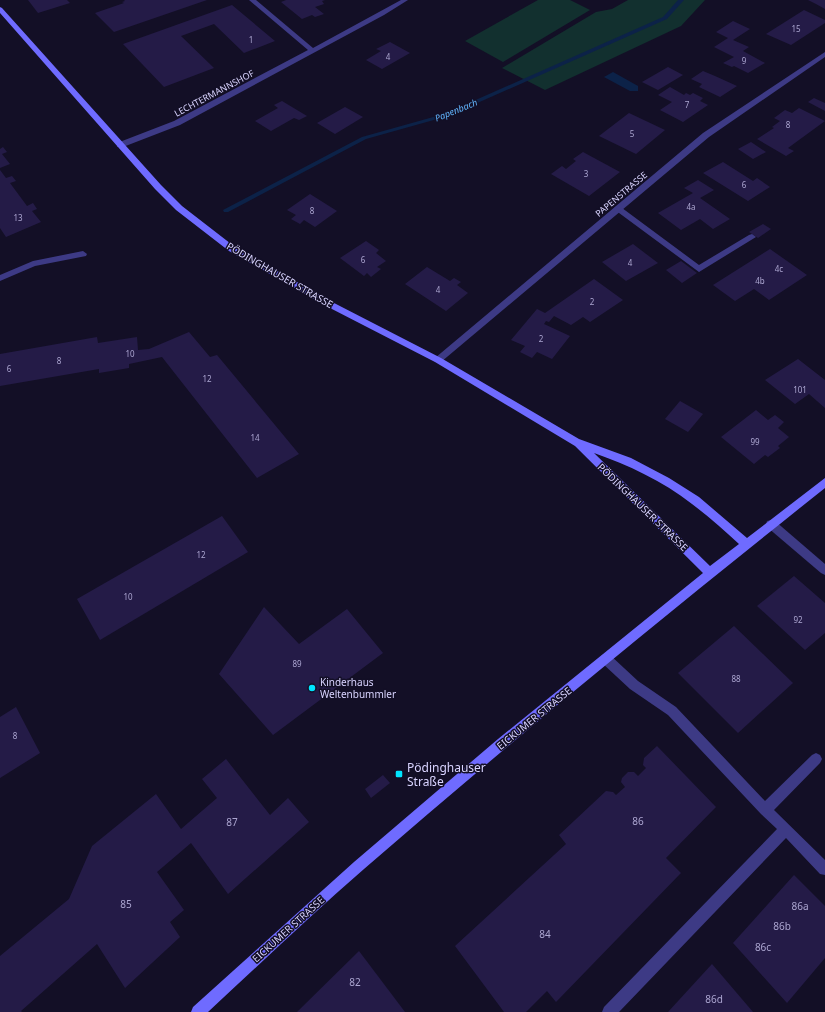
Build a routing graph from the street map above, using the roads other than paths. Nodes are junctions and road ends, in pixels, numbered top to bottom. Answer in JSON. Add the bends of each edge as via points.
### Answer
{"nodes":[{"id":1,"x":252,"y":0,"type":"edge"},
{"id":2,"x":405,"y":0,"type":"edge"},
{"id":3,"x":0,"y":9,"type":"edge"},
{"id":4,"x":313,"y":51,"type":"junction"},
{"id":5,"x":825,"y":54,"type":"edge"},
{"id":6,"x":120,"y":145,"type":"junction"},
{"id":7,"x":618,"y":208,"type":"junction"},
{"id":8,"x":752,"y":237,"type":"dead end"},
{"id":9,"x":83,"y":254,"type":"dead end"},
{"id":10,"x":0,"y":278,"type":"edge"},
{"id":11,"x":438,"y":360,"type":"junction"},
{"id":12,"x":576,"y":442,"type":"junction"},
{"id":13,"x":825,"y":482,"type":"edge"},
{"id":14,"x":771,"y":524,"type":"junction"},
{"id":15,"x":747,"y":544,"type":"junction"},
{"id":16,"x":825,"y":570,"type":"edge"},
{"id":17,"x":710,"y":573,"type":"junction"},
{"id":18,"x":606,"y":659,"type":"junction"},
{"id":19,"x":816,"y":759,"type":"dead end"},
{"id":20,"x":765,"y":810,"type":"junction"},
{"id":21,"x":786,"y":829,"type":"junction"},
{"id":22,"x":825,"y":869,"type":"edge"},
{"id":23,"x":198,"y":1012,"type":"edge"},
{"id":24,"x":608,"y":1012,"type":"edge"}],
"edges":[{"from":1,"to":4,"type":"street"},
{"from":2,"to":4,"type":"street","name":"LECHTERMANNSHOF"},
{"from":3,"to":6,"type":"main road","name":"PÖDINGHAUSER STRASSE"},
{"from":4,"to":6,"type":"street","name":"LECHTERMANNSHOF","via":[[177,123]]},
{"from":5,"to":7,"type":"street","name":"PAPENSTRASSE","via":[[706,135]]},
{"from":6,"to":11,"type":"main road","name":"PÖDINGHAUSER STRASSE","via":[[179,208],[232,249],[333,306]]},
{"from":7,"to":8,"type":"street","via":[[699,269]]},
{"from":7,"to":11,"type":"street","name":"PAPENSTRASSE"},
{"from":9,"to":10,"type":"street","via":[[33,264]]},
{"from":11,"to":12,"type":"main road","name":"PÖDINGHAUSER STRASSE"},
{"from":12,"to":15,"type":"main road","name":"PÖDINGHAUSER STRASSE","via":[[628,461],[666,481],[695,500]]},
{"from":12,"to":17,"type":"main road","name":"PÖDINGHAUSER STRASSE"},
{"from":13,"to":14,"type":"main road","name":"EICKUMER STRASSE"},
{"from":14,"to":15,"type":"main road","name":"EICKUMER STRASSE"},
{"from":14,"to":16,"type":"street"},
{"from":15,"to":17,"type":"main road","name":"EICKUMER STRASSE"},
{"from":17,"to":18,"type":"main road","name":"EICKUMER STRASSE"},
{"from":18,"to":20,"type":"street","via":[[634,685],[672,711]]},
{"from":18,"to":23,"type":"main road","name":"EICKUMER STRASSE","via":[[399,831]]},
{"from":19,"to":20,"type":"street"},
{"from":20,"to":21,"type":"street"},
{"from":21,"to":22,"type":"street"},
{"from":21,"to":24,"type":"street"}]}
